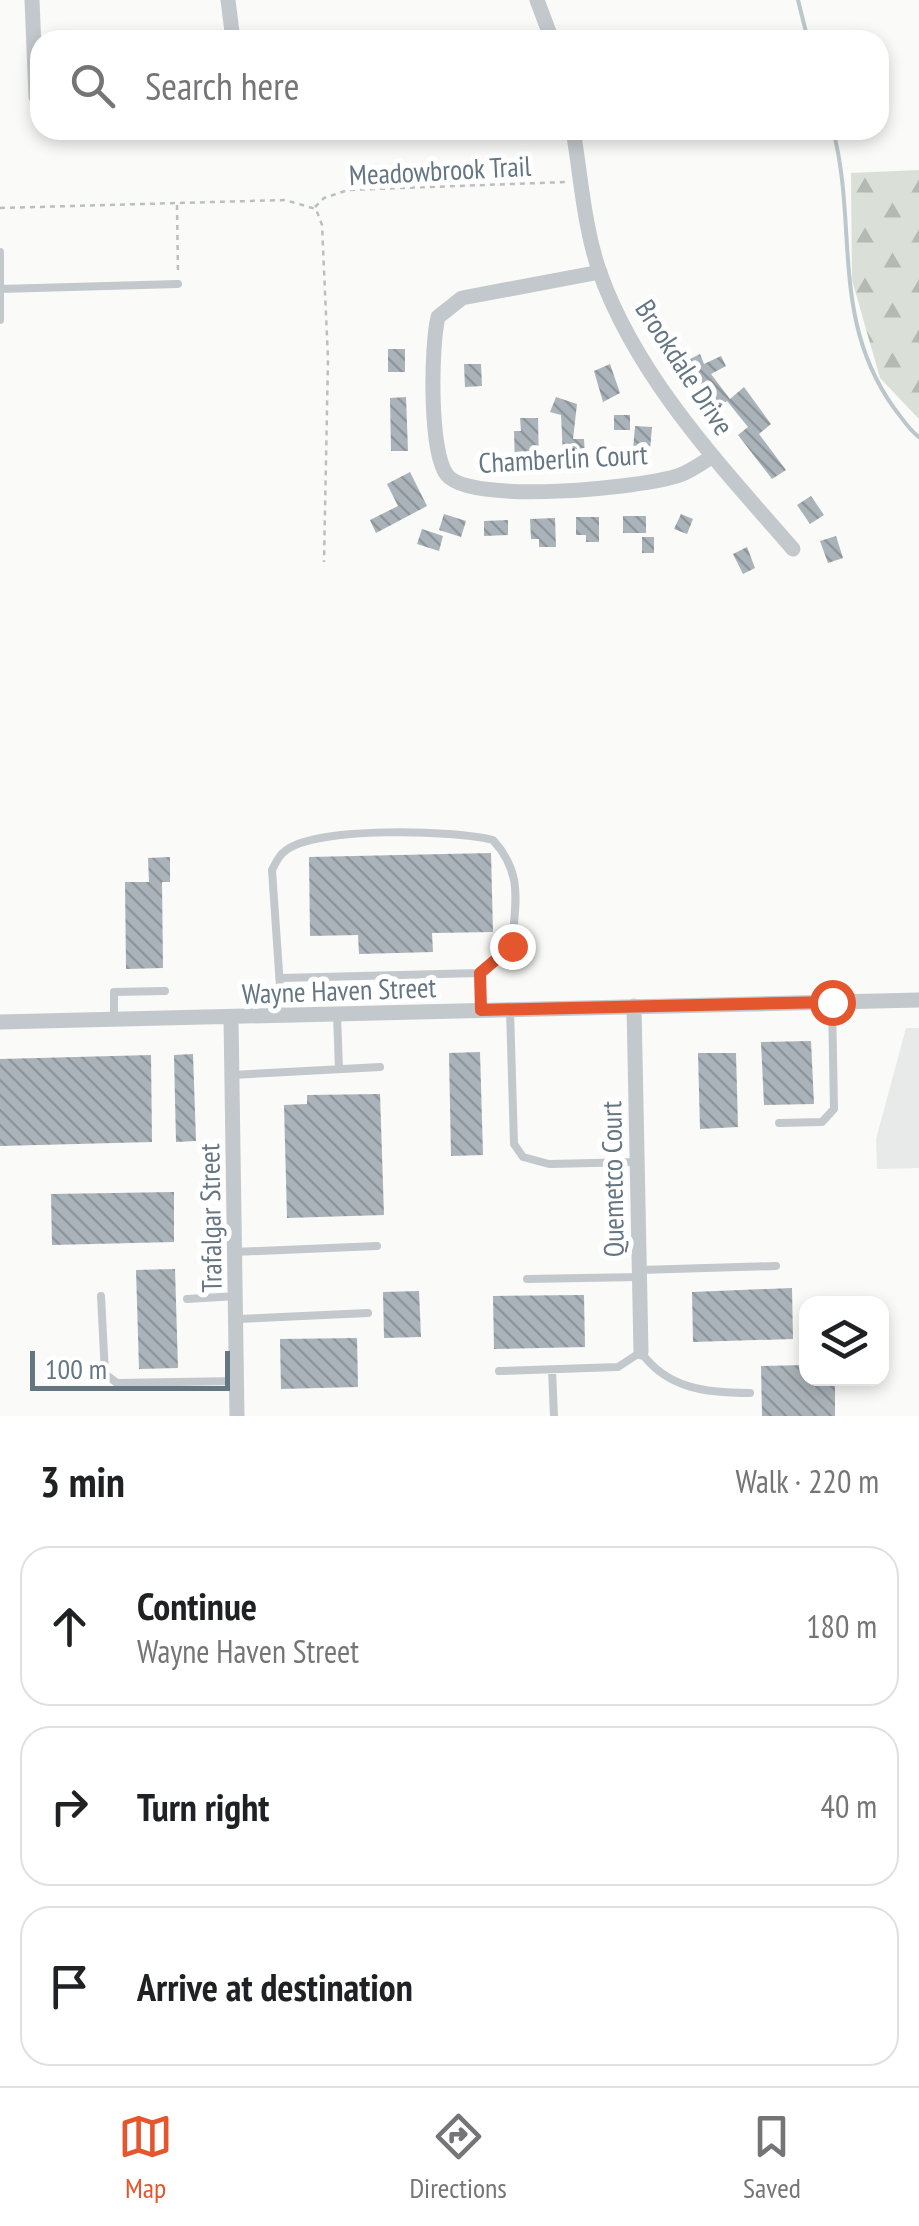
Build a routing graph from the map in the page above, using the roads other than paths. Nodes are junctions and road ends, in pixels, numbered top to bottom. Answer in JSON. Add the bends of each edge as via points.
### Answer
{"nodes":[{"id":1,"x":32,"y":0,"type":"edge"},
{"id":2,"x":228,"y":0,"type":"edge"},
{"id":3,"x":537,"y":0,"type":"edge"},
{"id":4,"x":33,"y":30,"type":"edge"},
{"id":5,"x":232,"y":30,"type":"edge"},
{"id":6,"x":548,"y":30,"type":"edge"},
{"id":7,"x":575,"y":140,"type":"edge"},
{"id":8,"x":0,"y":252,"type":"edge"},
{"id":9,"x":600,"y":272,"type":"junction"},
{"id":10,"x":178,"y":284,"type":"road end"},
{"id":11,"x":1,"y":289,"type":"edge"},
{"id":12,"x":0,"y":320,"type":"edge"},
{"id":13,"x":713,"y":456,"type":"junction"},
{"id":14,"x":793,"y":549,"type":"dead end"},
{"id":15,"x":480,"y":973,"type":"junction"},
{"id":16,"x":281,"y":978,"type":"junction"},
{"id":17,"x":165,"y":991,"type":"dead end"},
{"id":18,"x":919,"y":1000,"type":"edge"},
{"id":19,"x":832,"y":1002,"type":"junction"},
{"id":20,"x":634,"y":1006,"type":"junction"},
{"id":21,"x":510,"y":1009,"type":"junction"},
{"id":22,"x":481,"y":1010,"type":"junction"},
{"id":23,"x":337,"y":1014,"type":"junction"},
{"id":24,"x":282,"y":1016,"type":"junction"},
{"id":25,"x":231,"y":1018,"type":"junction"},
{"id":26,"x":114,"y":1020,"type":"junction"},
{"id":27,"x":0,"y":1022,"type":"edge"},
{"id":28,"x":380,"y":1067,"type":"dead end"},
{"id":29,"x":339,"y":1069,"type":"junction"},
{"id":30,"x":232,"y":1075,"type":"junction"},
{"id":31,"x":780,"y":1122,"type":"dead end"},
{"id":32,"x":637,"y":1162,"type":"junction"},
{"id":33,"x":377,"y":1246,"type":"dead end"},
{"id":34,"x":235,"y":1252,"type":"junction"},
{"id":35,"x":776,"y":1266,"type":"dead end"},
{"id":36,"x":639,"y":1274,"type":"junction"},
{"id":37,"x":527,"y":1279,"type":"dead end"},
{"id":38,"x":101,"y":1296,"type":"dead end"},
{"id":39,"x":237,"y":1296,"type":"junction"},
{"id":40,"x":187,"y":1299,"type":"dead end"},
{"id":41,"x":368,"y":1313,"type":"dead end"},
{"id":42,"x":237,"y":1319,"type":"junction"},
{"id":43,"x":641,"y":1352,"type":"junction"},
{"id":44,"x":552,"y":1370,"type":"junction"},
{"id":45,"x":499,"y":1372,"type":"dead end"},
{"id":46,"x":238,"y":1381,"type":"junction"},
{"id":47,"x":750,"y":1393,"type":"dead end"},
{"id":48,"x":237,"y":1416,"type":"edge"},
{"id":49,"x":554,"y":1416,"type":"edge"}],
"edges":[{"from":1,"to":4,"type":"street"},
{"from":2,"to":5,"type":"street"},
{"from":3,"to":6,"type":"street"},
{"from":7,"to":9,"type":"street","name":"Brookdale Drive"},
{"from":8,"to":11,"type":"lane"},
{"from":9,"to":13,"type":"street","name":"Brookdale Drive","via":[[647,366]]},
{"from":9,"to":13,"type":"street","name":"Chamberlin Court","via":[[462,298],[438,317],[432,354],[446,474],[459,486],[494,491],[626,485],[682,474]]},
{"from":10,"to":11,"type":"lane"},
{"from":11,"to":12,"type":"lane"},
{"from":13,"to":14,"type":"street","name":"Brookdale Drive"},
{"from":15,"to":16,"type":"lane"},
{"from":15,"to":16,"type":"lane","via":[[512,946],[512,860],[493,840],[335,836],[283,852],[272,870]]},
{"from":15,"to":22,"type":"lane"},
{"from":16,"to":24,"type":"lane"},
{"from":17,"to":26,"type":"lane","via":[[114,992]]},
{"from":18,"to":19,"type":"street","name":"Wayne Haven Street"},
{"from":19,"to":20,"type":"street","name":"Wayne Haven Street"},
{"from":19,"to":31,"type":"lane","via":[[834,1109],[822,1122]]},
{"from":20,"to":21,"type":"street","name":"Wayne Haven Street"},
{"from":20,"to":32,"type":"street","name":"Quemetco Court"},
{"from":21,"to":22,"type":"street","name":"Wayne Haven Street"},
{"from":21,"to":32,"type":"lane","via":[[514,1144],[523,1158],[548,1164]]},
{"from":22,"to":23,"type":"street","name":"Wayne Haven Street"},
{"from":23,"to":24,"type":"street","name":"Wayne Haven Street"},
{"from":23,"to":29,"type":"lane"},
{"from":24,"to":25,"type":"street","name":"Wayne Haven Street"},
{"from":25,"to":26,"type":"street","name":"Wayne Haven Street"},
{"from":25,"to":30,"type":"street","name":"Trafalgar Street"},
{"from":26,"to":27,"type":"street","name":"Wayne Haven Street"},
{"from":28,"to":29,"type":"lane"},
{"from":29,"to":30,"type":"lane"},
{"from":30,"to":34,"type":"street","name":"Trafalgar Street"},
{"from":32,"to":36,"type":"street","name":"Quemetco Court"},
{"from":33,"to":34,"type":"lane"},
{"from":34,"to":39,"type":"street","name":"Trafalgar Street"},
{"from":35,"to":36,"type":"lane"},
{"from":36,"to":37,"type":"lane"},
{"from":36,"to":43,"type":"street","name":"Quemetco Court"},
{"from":38,"to":46,"type":"lane","via":[[105,1374],[117,1383]]},
{"from":39,"to":40,"type":"lane"},
{"from":39,"to":42,"type":"street","name":"Trafalgar Street"},
{"from":41,"to":42,"type":"lane"},
{"from":42,"to":46,"type":"street","name":"Trafalgar Street"},
{"from":43,"to":44,"type":"lane","via":[[618,1367]]},
{"from":43,"to":47,"type":"lane","via":[[670,1380],[712,1393]]},
{"from":44,"to":45,"type":"lane"},
{"from":44,"to":49,"type":"lane"},
{"from":46,"to":48,"type":"street","name":"Trafalgar Street"}]}
